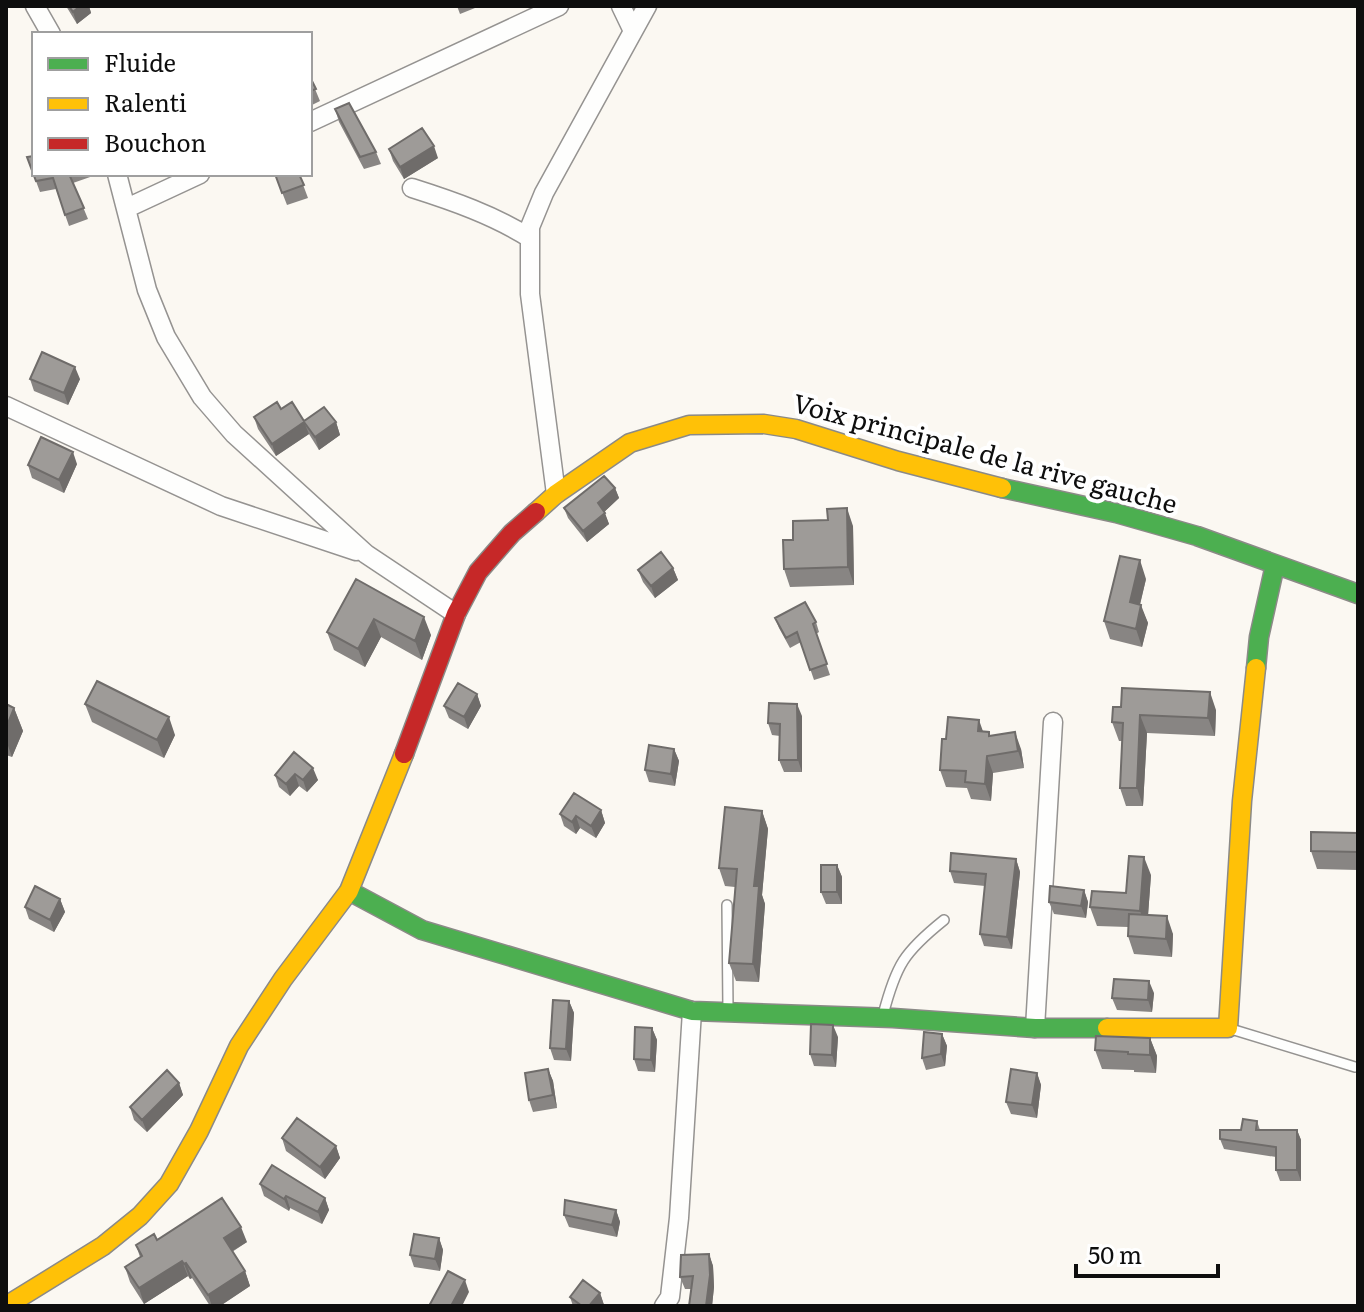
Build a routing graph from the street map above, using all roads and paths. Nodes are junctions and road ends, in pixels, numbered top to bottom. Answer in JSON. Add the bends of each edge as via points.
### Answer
{"nodes":[{"id":1,"x":35,"y":6,"type":"edge"},
{"id":2,"x":559,"y":6,"type":"edge"},
{"id":3,"x":621,"y":6,"type":"edge"},
{"id":4,"x":647,"y":6,"type":"edge"},
{"id":5,"x":633,"y":31,"type":"junction"},
{"id":6,"x":50,"y":32,"type":"edge"},
{"id":7,"x":312,"y":121,"type":"edge"},
{"id":8,"x":118,"y":176,"type":"edge"},
{"id":9,"x":196,"y":176,"type":"edge"},
{"id":10,"x":412,"y":188,"type":"dead end"},
{"id":11,"x":127,"y":208,"type":"junction"},
{"id":12,"x":530,"y":238,"type":"junction"},
{"id":13,"x":6,"y":406,"type":"edge"},
{"id":14,"x":556,"y":494,"type":"junction"},
{"id":15,"x":366,"y":554,"type":"junction"},
{"id":16,"x":1275,"y":565,"type":"junction"},
{"id":17,"x":1358,"y":594,"type":"edge"},
{"id":18,"x":456,"y":614,"type":"junction"},
{"id":19,"x":1053,"y":722,"type":"dead end"},
{"id":20,"x":349,"y":891,"type":"junction"},
{"id":21,"x":727,"y":905,"type":"dead end"},
{"id":22,"x":944,"y":920,"type":"dead end"},
{"id":23,"x":692,"y":1011,"type":"junction"},
{"id":24,"x":728,"y":1012,"type":"junction"},
{"id":25,"x":882,"y":1018,"type":"junction"},
{"id":26,"x":1035,"y":1028,"type":"junction"},
{"id":27,"x":1228,"y":1028,"type":"junction"},
{"id":28,"x":1355,"y":1067,"type":"dead end"},
{"id":29,"x":6,"y":1306,"type":"edge"},
{"id":30,"x":664,"y":1306,"type":"edge"}],
"edges":[{"from":1,"to":6,"type":"street"},
{"from":2,"to":7,"type":"street"},
{"from":3,"to":5,"type":"street"},
{"from":4,"to":5,"type":"street"},
{"from":5,"to":12,"type":"street","via":[[544,193]]},
{"from":8,"to":11,"type":"street"},
{"from":9,"to":11,"type":"street"},
{"from":10,"to":12,"type":"street","via":[[466,206]]},
{"from":11,"to":15,"type":"street","via":[[147,290],[166,337],[202,397],[234,434]]},
{"from":12,"to":14,"type":"street","via":[[530,294]]},
{"from":13,"to":15,"type":"street","via":[[221,506]]},
{"from":14,"to":16,"type":"street","name":"Voix principale de la rive gauche","via":[[630,443],[689,425],[764,424],[986,485],[1116,513]]},
{"from":14,"to":18,"type":"street","name":"Voix principale de la rive gauche","via":[[478,572]]},
{"from":15,"to":18,"type":"street"},
{"from":16,"to":17,"type":"street","name":"Voix principale de la rive gauche"},
{"from":16,"to":27,"type":"street","via":[[1259,637],[1242,801]]},
{"from":18,"to":20,"type":"street","name":"Voix principale de la rive gauche"},
{"from":19,"to":26,"type":"street"},
{"from":20,"to":23,"type":"street","via":[[422,930]]},
{"from":20,"to":29,"type":"street","name":"Voix principale de la rive gauche","via":[[239,1046],[169,1184],[103,1246]]},
{"from":21,"to":24,"type":"lane"},
{"from":22,"to":25,"type":"lane","via":[[914,944],[893,977]]},
{"from":23,"to":24,"type":"street"},
{"from":23,"to":30,"type":"street","via":[[679,1218],[670,1297]]},
{"from":24,"to":25,"type":"street"},
{"from":25,"to":26,"type":"street"},
{"from":26,"to":27,"type":"street"},
{"from":27,"to":28,"type":"lane"}]}
